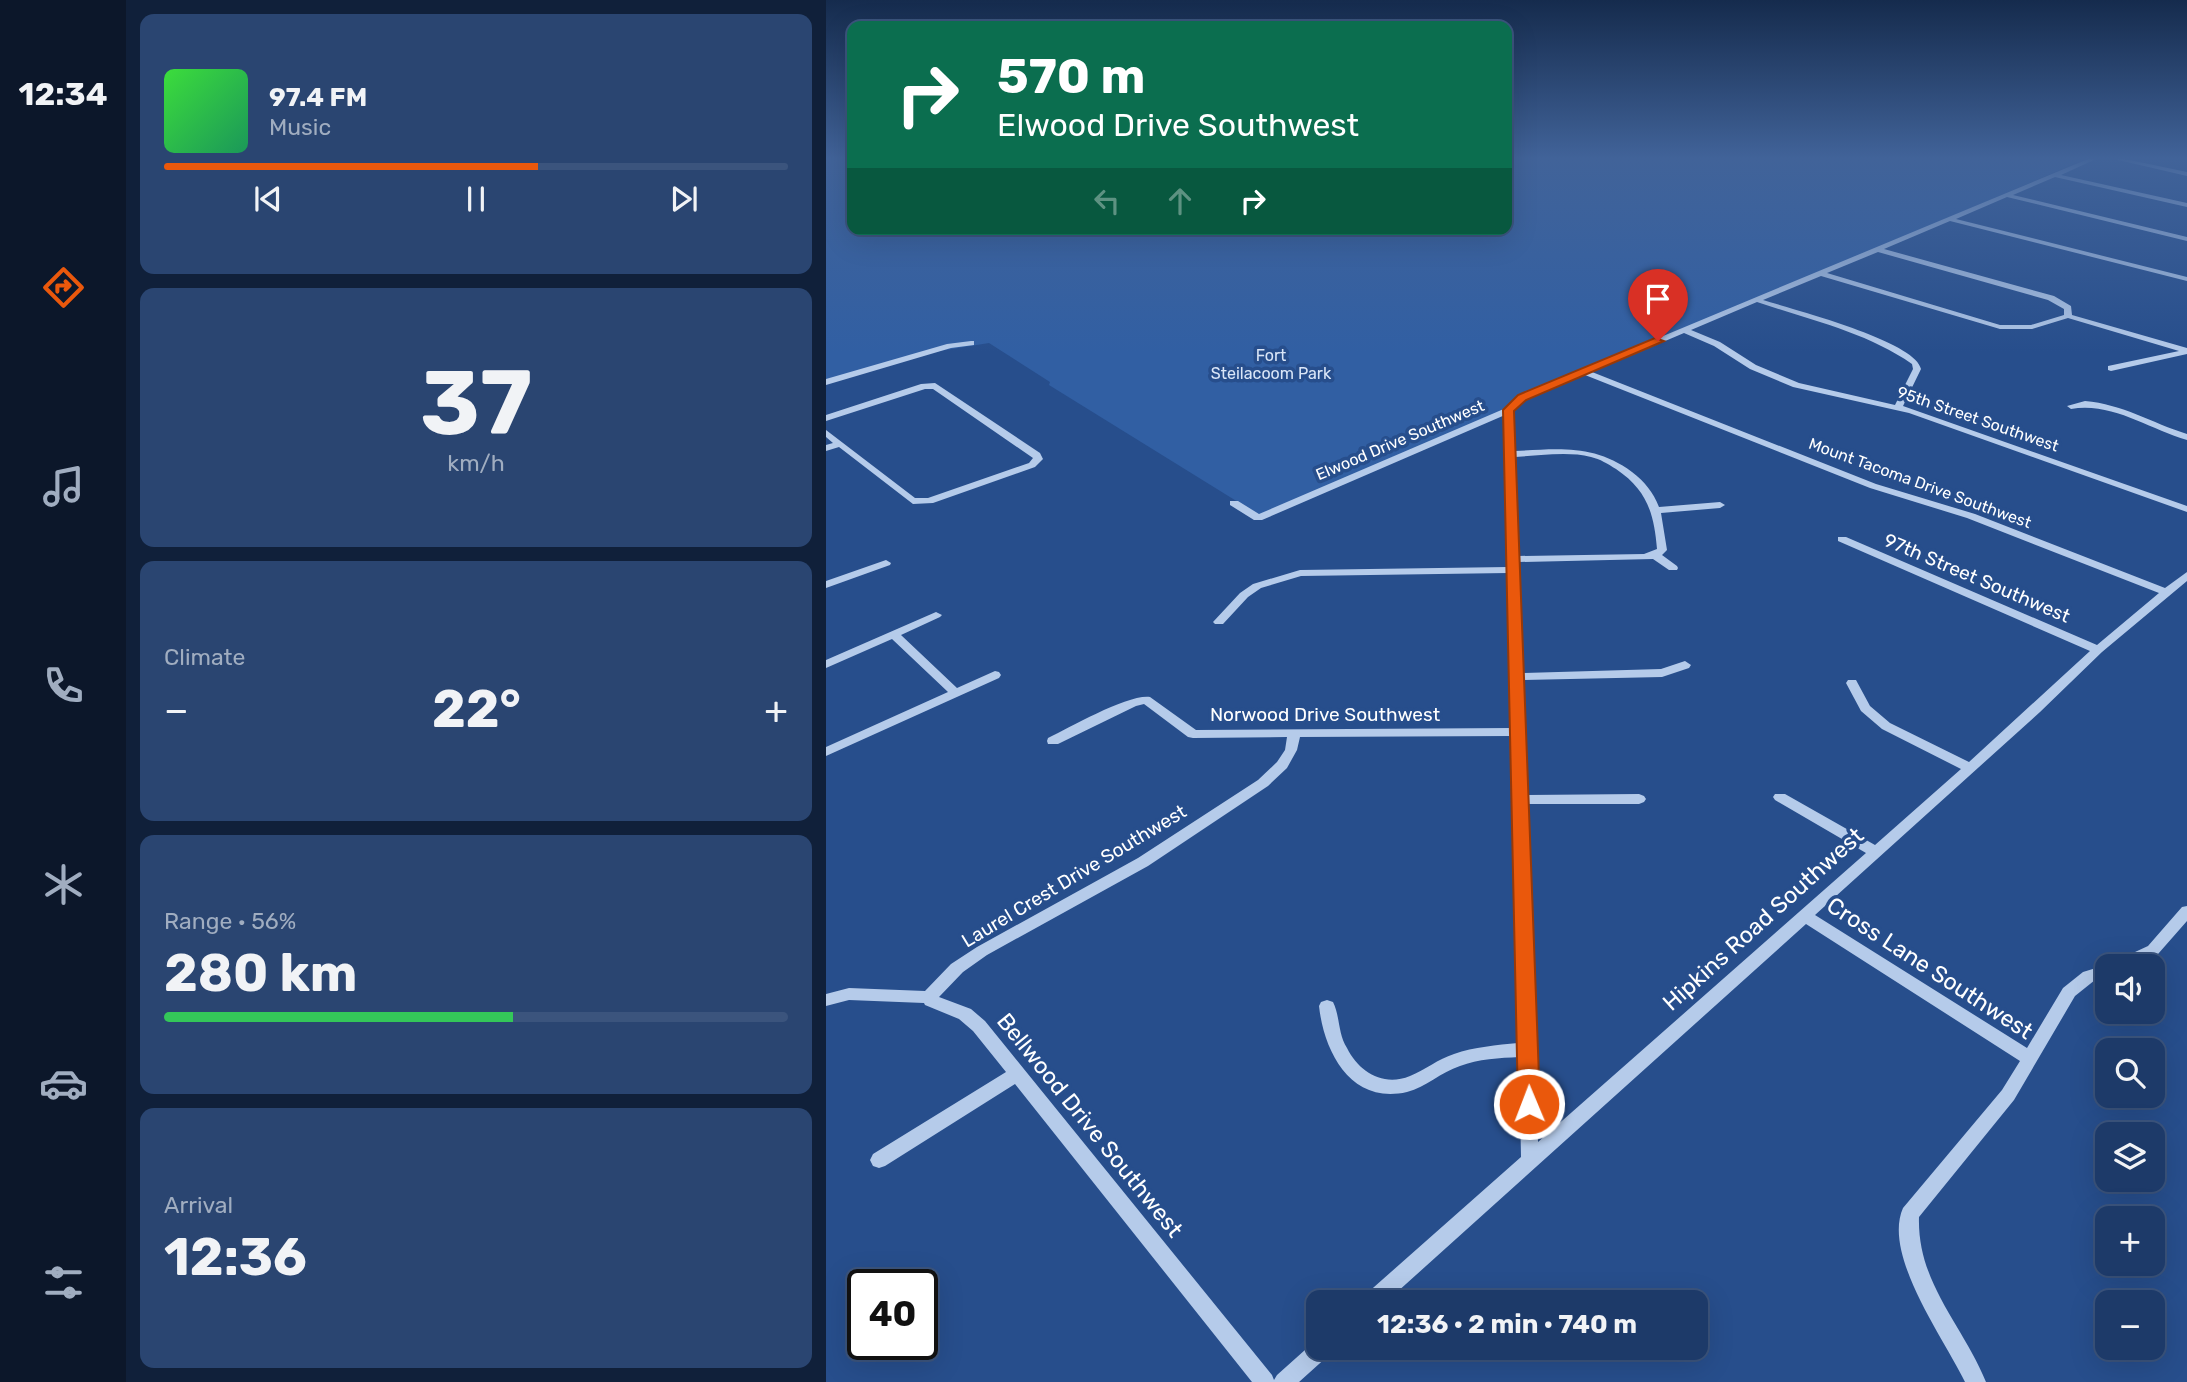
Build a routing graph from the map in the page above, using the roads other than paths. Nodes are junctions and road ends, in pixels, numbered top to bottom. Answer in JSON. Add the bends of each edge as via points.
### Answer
{"nodes":[{"id":1,"x":1939,"y":223,"type":"edge"},
{"id":2,"x":1968,"y":223,"type":"edge"},
{"id":3,"x":2123,"y":223,"type":"edge"},
{"id":4,"x":2187,"y":239,"type":"edge"},
{"id":5,"x":1876,"y":250,"type":"junction"},
{"id":6,"x":1821,"y":273,"type":"junction"},
{"id":7,"x":2187,"y":279,"type":"edge"},
{"id":8,"x":1757,"y":300,"type":"junction"},
{"id":9,"x":2068,"y":316,"type":"junction"},
{"id":10,"x":1683,"y":330,"type":"junction"},
{"id":11,"x":971,"y":343,"type":"dead end"},
{"id":12,"x":2187,"y":351,"type":"edge"},
{"id":13,"x":2111,"y":368,"type":"dead end"},
{"id":14,"x":1586,"y":372,"type":"junction"},
{"id":15,"x":826,"y":382,"type":"edge"},
{"id":16,"x":2071,"y":406,"type":"dead end"},
{"id":17,"x":1898,"y":407,"type":"junction"},
{"id":18,"x":1509,"y":410,"type":"junction"},
{"id":19,"x":826,"y":418,"type":"edge"},
{"id":20,"x":826,"y":433,"type":"edge"},
{"id":21,"x":2187,"y":437,"type":"edge"},
{"id":22,"x":841,"y":444,"type":"junction"},
{"id":23,"x":826,"y":448,"type":"edge"},
{"id":24,"x":1509,"y":454,"type":"junction"},
{"id":25,"x":917,"y":502,"type":"junction"},
{"id":26,"x":1234,"y":503,"type":"dead end"},
{"id":27,"x":1720,"y":505,"type":"dead end"},
{"id":28,"x":2187,"y":509,"type":"edge"},
{"id":29,"x":1655,"y":510,"type":"junction"},
{"id":30,"x":917,"y":514,"type":"dead end"},
{"id":31,"x":1842,"y":539,"type":"dead end"},
{"id":32,"x":1655,"y":555,"type":"junction"},
{"id":33,"x":886,"y":563,"type":"dead end"},
{"id":34,"x":1515,"y":564,"type":"junction"},
{"id":35,"x":1673,"y":568,"type":"dead end"},
{"id":36,"x":2187,"y":575,"type":"edge"},
{"id":37,"x":826,"y":585,"type":"edge"},
{"id":38,"x":2167,"y":592,"type":"junction"},
{"id":39,"x":936,"y":615,"type":"dead end"},
{"id":40,"x":1219,"y":622,"type":"dead end"},
{"id":41,"x":895,"y":635,"type":"junction"},
{"id":42,"x":2098,"y":650,"type":"junction"},
{"id":43,"x":826,"y":664,"type":"edge"},
{"id":44,"x":1685,"y":665,"type":"dead end"},
{"id":45,"x":995,"y":675,"type":"dead end"},
{"id":46,"x":1518,"y":677,"type":"junction"},
{"id":47,"x":1852,"y":683,"type":"dead end"},
{"id":48,"x":955,"y":692,"type":"junction"},
{"id":49,"x":1519,"y":732,"type":"junction"},
{"id":50,"x":1294,"y":733,"type":"junction"},
{"id":51,"x":1054,"y":740,"type":"dead end"},
{"id":52,"x":826,"y":752,"type":"edge"},
{"id":53,"x":1970,"y":768,"type":"junction"},
{"id":54,"x":1780,"y":797,"type":"dead end"},
{"id":55,"x":1639,"y":799,"type":"dead end"},
{"id":56,"x":1521,"y":800,"type":"junction"},
{"id":57,"x":1876,"y":852,"type":"junction"},
{"id":58,"x":2187,"y":911,"type":"edge"},
{"id":59,"x":1805,"y":916,"type":"junction"},
{"id":60,"x":2144,"y":954,"type":"edge"},
{"id":61,"x":2095,"y":974,"type":"edge"},
{"id":62,"x":929,"y":997,"type":"junction"},
{"id":63,"x":826,"y":1000,"type":"edge"},
{"id":64,"x":1327,"y":1006,"type":"dead end"},
{"id":65,"x":1528,"y":1049,"type":"junction"},
{"id":66,"x":2029,"y":1058,"type":"junction"},
{"id":67,"x":1018,"y":1073,"type":"junction"},
{"id":68,"x":1530,"y":1159,"type":"junction"},
{"id":69,"x":879,"y":1160,"type":"dead end"},
{"id":70,"x":1385,"y":1290,"type":"edge"},
{"id":71,"x":1309,"y":1360,"type":"edge"},
{"id":72,"x":1265,"y":1382,"type":"edge"},
{"id":73,"x":1284,"y":1382,"type":"edge"},
{"id":74,"x":1976,"y":1382,"type":"edge"}],
"edges":[{"from":1,"to":5,"type":"street","name":"Elwood Drive Southwest"},
{"from":2,"to":7,"type":"street"},
{"from":3,"to":4,"type":"street"},
{"from":5,"to":6,"type":"street","name":"Elwood Drive Southwest"},
{"from":5,"to":9,"type":"street","via":[[2051,298],[2068,307]]},
{"from":6,"to":8,"type":"street","name":"Elwood Drive Southwest"},
{"from":6,"to":9,"type":"street","via":[[2000,327],[2032,327]]},
{"from":8,"to":10,"type":"street","name":"Elwood Drive Southwest"},
{"from":8,"to":17,"type":"street","via":[[1882,342],[1911,359],[1917,369]]},
{"from":9,"to":12,"type":"street"},
{"from":10,"to":14,"type":"street","name":"Elwood Drive Southwest"},
{"from":10,"to":17,"type":"street","name":"95th Street Southwest","via":[[1796,385]]},
{"from":11,"to":15,"type":"street"},
{"from":12,"to":13,"type":"street"},
{"from":14,"to":18,"type":"street","name":"Elwood Drive Southwest","via":[[1522,398]]},
{"from":14,"to":38,"type":"street","name":"Mount Tacoma Drive Southwest","via":[[1873,486],[1971,516]]},
{"from":16,"to":21,"type":"street","via":[[2087,404],[2117,411]]},
{"from":17,"to":28,"type":"street","name":"95th Street Southwest"},
{"from":18,"to":24,"type":"street"},
{"from":18,"to":26,"type":"street","name":"Elwood Drive Southwest","via":[[1258,518]]},
{"from":19,"to":25,"type":"street","via":[[934,386],[1038,457],[1032,465]]},
{"from":20,"to":22,"type":"street"},
{"from":22,"to":23,"type":"street"},
{"from":22,"to":25,"type":"street"},
{"from":24,"to":29,"type":"street","via":[[1571,453],[1608,459],[1648,492]]},
{"from":24,"to":34,"type":"street"},
{"from":25,"to":30,"type":"street"},
{"from":27,"to":29,"type":"street"},
{"from":29,"to":32,"type":"street","via":[[1662,550]]},
{"from":31,"to":42,"type":"street","name":"97th Street Southwest"},
{"from":32,"to":34,"type":"street"},
{"from":32,"to":35,"type":"street"},
{"from":33,"to":37,"type":"street"},
{"from":34,"to":40,"type":"street","via":[[1286,575],[1244,595]]},
{"from":34,"to":46,"type":"street"},
{"from":36,"to":38,"type":"street","name":"Hipkins Road Southwest"},
{"from":38,"to":42,"type":"street","name":"Hipkins Road Southwest"},
{"from":39,"to":41,"type":"street"},
{"from":41,"to":43,"type":"street"},
{"from":41,"to":48,"type":"street"},
{"from":42,"to":53,"type":"street","name":"Hipkins Road Southwest"},
{"from":44,"to":46,"type":"street","via":[[1662,673]]},
{"from":45,"to":48,"type":"street"},
{"from":46,"to":49,"type":"street"},
{"from":47,"to":53,"type":"street","via":[[1865,708],[1886,726]]},
{"from":48,"to":52,"type":"street"},
{"from":49,"to":50,"type":"street","name":"Norwood Drive Southwest"},
{"from":49,"to":56,"type":"street"},
{"from":50,"to":51,"type":"street","name":"Norwood Drive Southwest","via":[[1193,734],[1149,700],[1142,700]]},
{"from":50,"to":62,"type":"street","name":"Laurel Crest Drive Southwest","via":[[1282,765],[1263,783],[1143,862],[1013,931],[957,968]]},
{"from":53,"to":57,"type":"street","name":"Hipkins Road Southwest"},
{"from":54,"to":57,"type":"street"},
{"from":55,"to":56,"type":"street"},
{"from":56,"to":65,"type":"street"},
{"from":57,"to":59,"type":"street","name":"Hipkins Road Southwest"},
{"from":58,"to":60,"type":"street","via":[[2153,950]]},
{"from":59,"to":66,"type":"street","name":"Cross Lane Southwest"},
{"from":59,"to":68,"type":"street","name":"Hipkins Road Southwest"},
{"from":61,"to":66,"type":"street","via":[[2070,992]]},
{"from":62,"to":63,"type":"street","name":"Bellwood Drive Southwest","via":[[849,994]]},
{"from":62,"to":67,"type":"street","name":"Bellwood Drive Southwest","via":[[965,1014]]},
{"from":64,"to":65,"type":"street","via":[[1330,1034],[1338,1050],[1356,1074],[1374,1084],[1403,1086],[1455,1060]]},
{"from":65,"to":68,"type":"street"},
{"from":66,"to":74,"type":"street","via":[[2008,1095],[1910,1214],[1907,1230],[1913,1262]]},
{"from":67,"to":69,"type":"street"},
{"from":67,"to":72,"type":"street","name":"Bellwood Drive Southwest"},
{"from":68,"to":70,"type":"street","name":"Hipkins Road Southwest"},
{"from":71,"to":73,"type":"street"}]}
